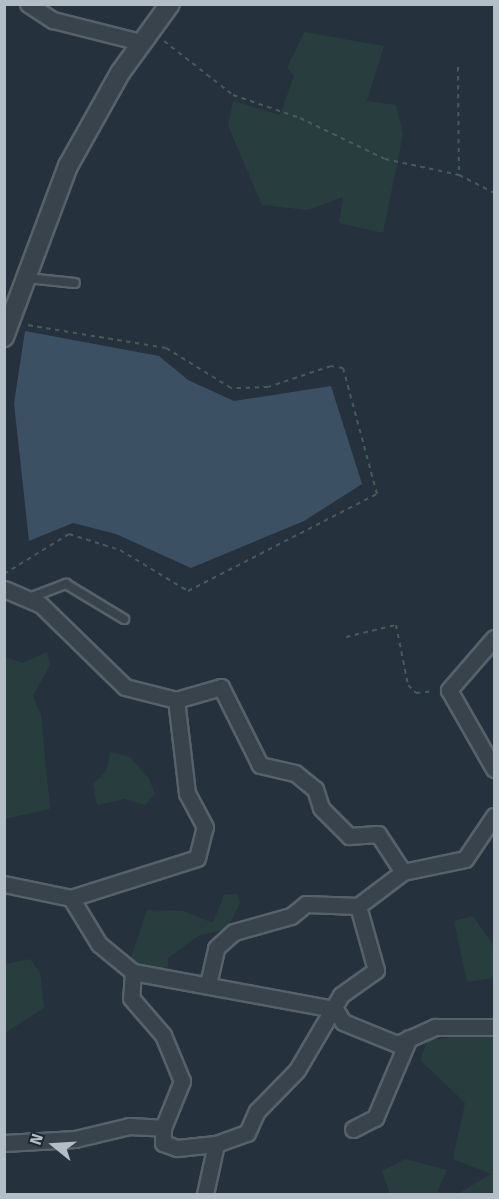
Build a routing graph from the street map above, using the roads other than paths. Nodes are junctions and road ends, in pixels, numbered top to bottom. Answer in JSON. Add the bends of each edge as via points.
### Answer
{"nodes":[{"id":1,"x":28,"y":4,"type":"edge"},
{"id":2,"x":170,"y":4,"type":"edge"},
{"id":3,"x":146,"y":37,"type":"junction"},
{"id":4,"x":27,"y":278,"type":"junction"},
{"id":5,"x":75,"y":283,"type":"dead end"},
{"id":6,"x":7,"y":330,"type":"edge"},
{"id":7,"x":4,"y":589,"type":"edge"},
{"id":8,"x":28,"y":598,"type":"junction"},
{"id":9,"x":124,"y":619,"type":"dead end"},
{"id":10,"x":495,"y":639,"type":"edge"},
{"id":11,"x":176,"y":700,"type":"junction"},
{"id":12,"x":495,"y":769,"type":"edge"},
{"id":13,"x":495,"y":816,"type":"edge"},
{"id":14,"x":404,"y":872,"type":"junction"},
{"id":15,"x":4,"y":884,"type":"edge"},
{"id":16,"x":71,"y":898,"type":"junction"},
{"id":17,"x":358,"y":906,"type":"junction"},
{"id":18,"x":134,"y":972,"type":"junction"},
{"id":19,"x":208,"y":984,"type":"junction"},
{"id":20,"x":335,"y":1009,"type":"junction"},
{"id":21,"x":495,"y":1027,"type":"edge"},
{"id":22,"x":409,"y":1038,"type":"junction"},
{"id":23,"x":163,"y":1128,"type":"junction"},
{"id":24,"x":353,"y":1129,"type":"dead end"},
{"id":25,"x":4,"y":1143,"type":"edge"},
{"id":26,"x":216,"y":1144,"type":"junction"},
{"id":27,"x":205,"y":1194,"type":"edge"}],
"edges":[{"from":1,"to":3,"type":"street","via":[[53,20]]},
{"from":2,"to":3,"type":"street"},
{"from":3,"to":4,"type":"street","via":[[68,166]]},
{"from":4,"to":5,"type":"lane"},
{"from":4,"to":6,"type":"street"},
{"from":7,"to":8,"type":"street"},
{"from":8,"to":9,"type":"lane","via":[[66,584]]},
{"from":8,"to":11,"type":"street","via":[[40,604],[125,687]]},
{"from":10,"to":12,"type":"street","via":[[448,690]]},
{"from":11,"to":14,"type":"street","via":[[221,687],[260,765],[295,773],[315,789],[321,808],[349,836],[378,834]]},
{"from":11,"to":16,"type":"street","via":[[187,793],[205,827],[197,858]]},
{"from":13,"to":14,"type":"street","via":[[465,859]]},
{"from":14,"to":17,"type":"street"},
{"from":15,"to":16,"type":"street"},
{"from":16,"to":18,"type":"street","via":[[99,944]]},
{"from":17,"to":19,"type":"street","via":[[306,904],[291,916],[234,932],[216,948]]},
{"from":17,"to":20,"type":"street","via":[[376,970],[341,994]]},
{"from":18,"to":19,"type":"street"},
{"from":18,"to":23,"type":"street","via":[[131,998],[163,1035],[182,1081]]},
{"from":19,"to":20,"type":"street"},
{"from":20,"to":22,"type":"street","via":[[343,1022],[397,1044]]},
{"from":20,"to":26,"type":"street","via":[[297,1070],[257,1111],[247,1133]]},
{"from":21,"to":22,"type":"street","via":[[435,1027]]},
{"from":22,"to":24,"type":"street","via":[[375,1118]]},
{"from":23,"to":25,"type":"street","via":[[129,1126],[75,1139]]},
{"from":23,"to":26,"type":"street","via":[[163,1143],[177,1148]]},
{"from":26,"to":27,"type":"street"}]}
